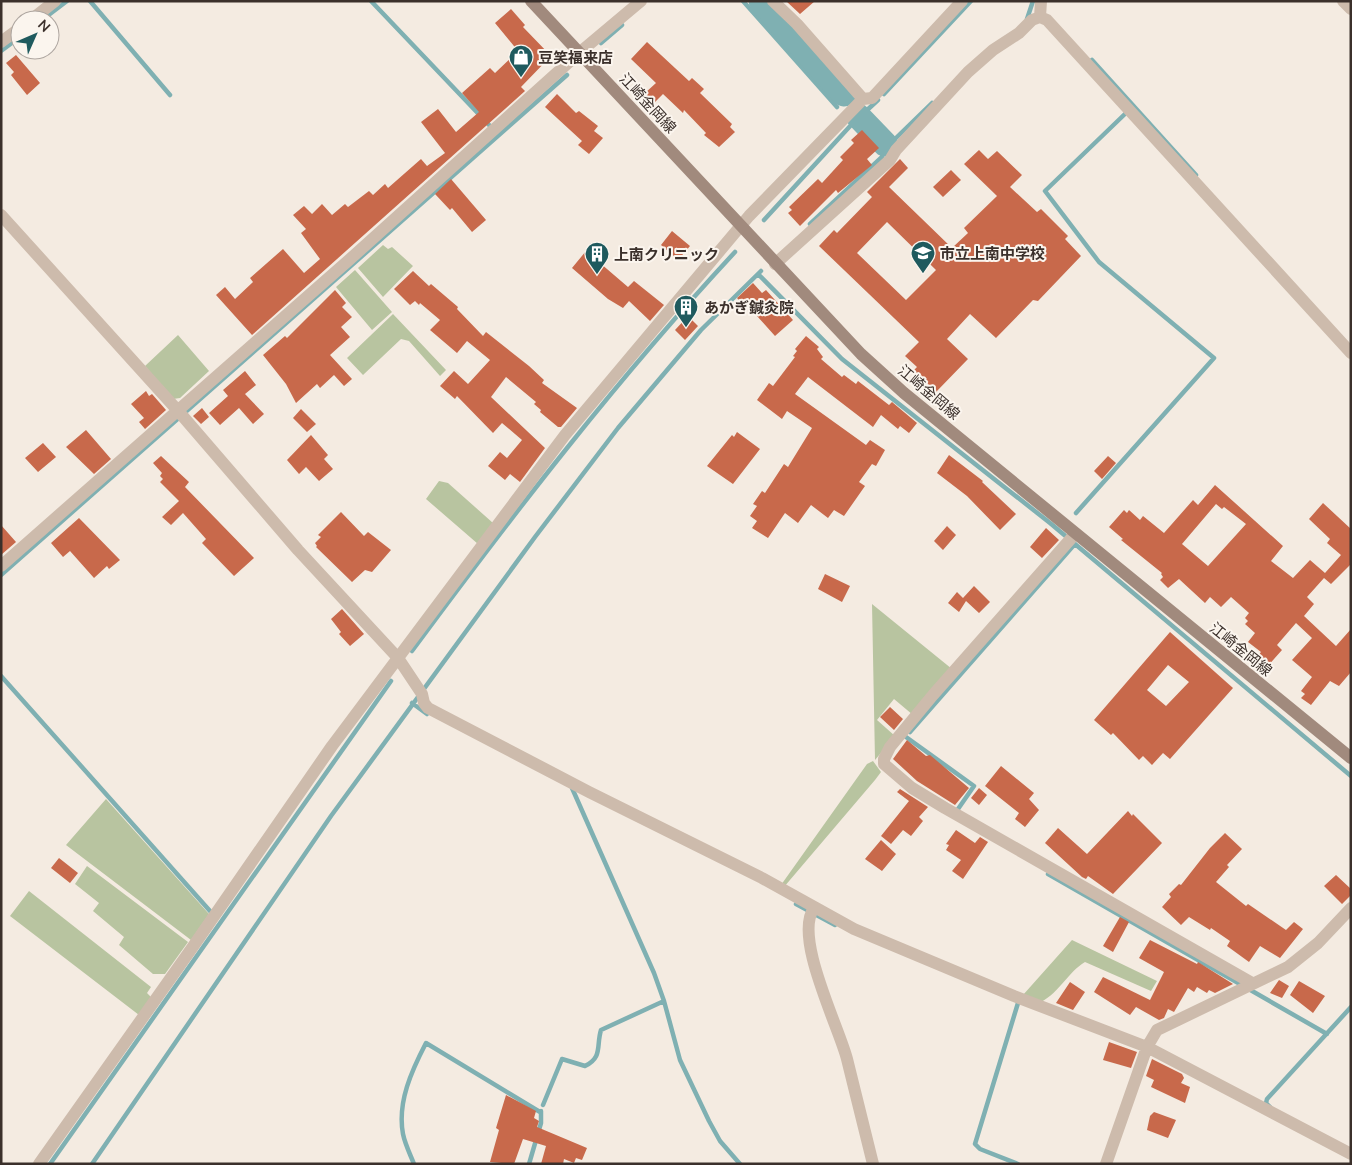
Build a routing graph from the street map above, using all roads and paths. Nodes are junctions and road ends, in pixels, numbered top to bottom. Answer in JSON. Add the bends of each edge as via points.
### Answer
{"nodes":[{"id":1,"x":55,"y":1,"type":"edge"},
{"id":2,"x":531,"y":1,"type":"edge"},
{"id":3,"x":641,"y":1,"type":"edge"},
{"id":4,"x":773,"y":1,"type":"edge"},
{"id":5,"x":962,"y":1,"type":"edge"},
{"id":6,"x":1343,"y":1,"type":"edge"},
{"id":7,"x":1351,"y":9,"type":"edge"},
{"id":8,"x":44,"y":10,"type":"edge"},
{"id":9,"x":1040,"y":10,"type":"edge"},
{"id":10,"x":579,"y":53,"type":"junction"},
{"id":11,"x":862,"y":99,"type":"junction"},
{"id":12,"x":1,"y":215,"type":"edge"},
{"id":13,"x":740,"y":226,"type":"junction"},
{"id":14,"x":775,"y":264,"type":"junction"},
{"id":15,"x":1351,"y":353,"type":"edge"},
{"id":16,"x":180,"y":414,"type":"junction"},
{"id":17,"x":1072,"y":539,"type":"junction"},
{"id":18,"x":1,"y":566,"type":"edge"},
{"id":19,"x":398,"y":658,"type":"junction"},
{"id":20,"x":1351,"y":758,"type":"edge"},
{"id":21,"x":1351,"y":908,"type":"edge"},
{"id":22,"x":811,"y":912,"type":"junction"},
{"id":23,"x":1247,"y":986,"type":"junction"},
{"id":24,"x":1146,"y":1050,"type":"junction"},
{"id":25,"x":1351,"y":1154,"type":"edge"},
{"id":26,"x":39,"y":1164,"type":"edge"},
{"id":27,"x":872,"y":1164,"type":"edge"},
{"id":28,"x":1106,"y":1164,"type":"edge"}],
"edges":[{"from":1,"to":8,"type":"street"},
{"from":2,"to":10,"type":"main road","name":"江崎金岡線"},
{"from":3,"to":10,"type":"street"},
{"from":4,"to":11,"type":"street"},
{"from":5,"to":11,"type":"street","via":[[872,98]]},
{"from":6,"to":7,"type":"street"},
{"from":9,"to":14,"type":"street","via":[[1019,33],[968,72],[890,160]]},
{"from":9,"to":15,"type":"street"},
{"from":10,"to":13,"type":"main road","name":"江崎金岡線"},
{"from":10,"to":16,"type":"street"},
{"from":11,"to":13,"type":"street"},
{"from":12,"to":16,"type":"street"},
{"from":13,"to":14,"type":"main road","name":"江崎金岡線"},
{"from":13,"to":19,"type":"street","via":[[565,435]]},
{"from":14,"to":17,"type":"main road","name":"江崎金岡線","via":[[861,354]]},
{"from":16,"to":18,"type":"street"},
{"from":16,"to":19,"type":"street","via":[[298,550]]},
{"from":17,"to":20,"type":"main road","name":"江崎金岡線"},
{"from":17,"to":23,"type":"street","via":[[927,702],[890,747],[884,764],[912,788]]},
{"from":19,"to":22,"type":"street","via":[[428,708],[762,878]]},
{"from":19,"to":26,"type":"street","via":[[332,746]]},
{"from":21,"to":23,"type":"street","via":[[1303,957]]},
{"from":22,"to":24,"type":"street"},
{"from":22,"to":27,"type":"street","via":[[814,961],[821,992],[847,1058]]},
{"from":23,"to":24,"type":"street","via":[[1157,1030]]},
{"from":24,"to":25,"type":"street"},
{"from":24,"to":28,"type":"street"}]}
